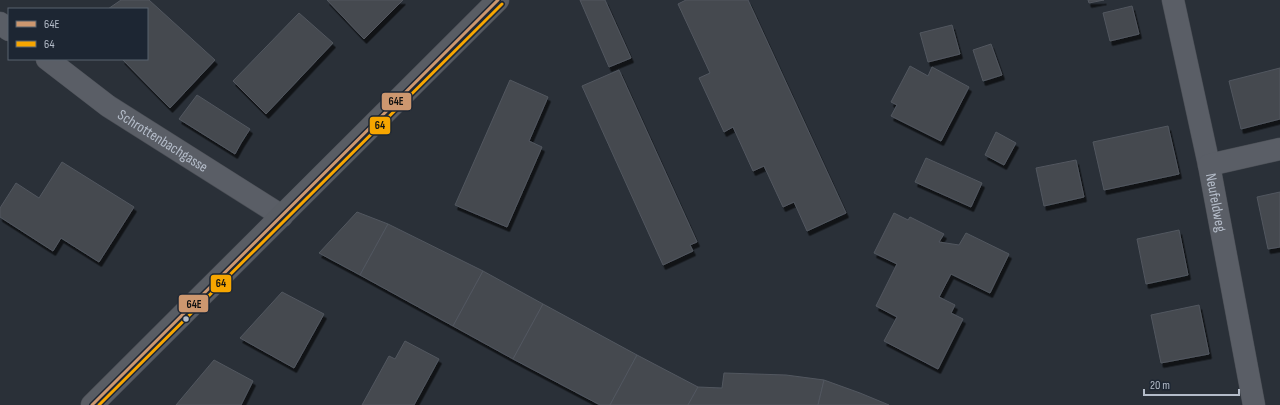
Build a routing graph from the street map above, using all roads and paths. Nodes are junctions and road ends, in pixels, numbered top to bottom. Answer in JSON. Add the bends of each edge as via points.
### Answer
{"nodes":[{"id":1,"x":498,"y":0,"type":"edge"},
{"id":2,"x":1173,"y":0,"type":"edge"},
{"id":3,"x":0,"y":23,"type":"edge"},
{"id":4,"x":8,"y":29,"type":"edge"},
{"id":5,"x":48,"y":60,"type":"edge"},
{"id":6,"x":1280,"y":149,"type":"edge"},
{"id":7,"x":1209,"y":165,"type":"junction"},
{"id":8,"x":282,"y":216,"type":"junction"},
{"id":9,"x":92,"y":405,"type":"edge"},
{"id":10,"x":1254,"y":405,"type":"edge"}],
"edges":[{"from":1,"to":8,"type":"main road"},
{"from":2,"to":7,"type":"street","name":"Neufeldweg"},
{"from":3,"to":4,"type":"street"},
{"from":5,"to":8,"type":"street","name":"Schrottenbachgasse","via":[[108,106]]},
{"from":6,"to":7,"type":"street"},
{"from":7,"to":10,"type":"street","name":"Neufeldweg"},
{"from":8,"to":9,"type":"main road"}]}
